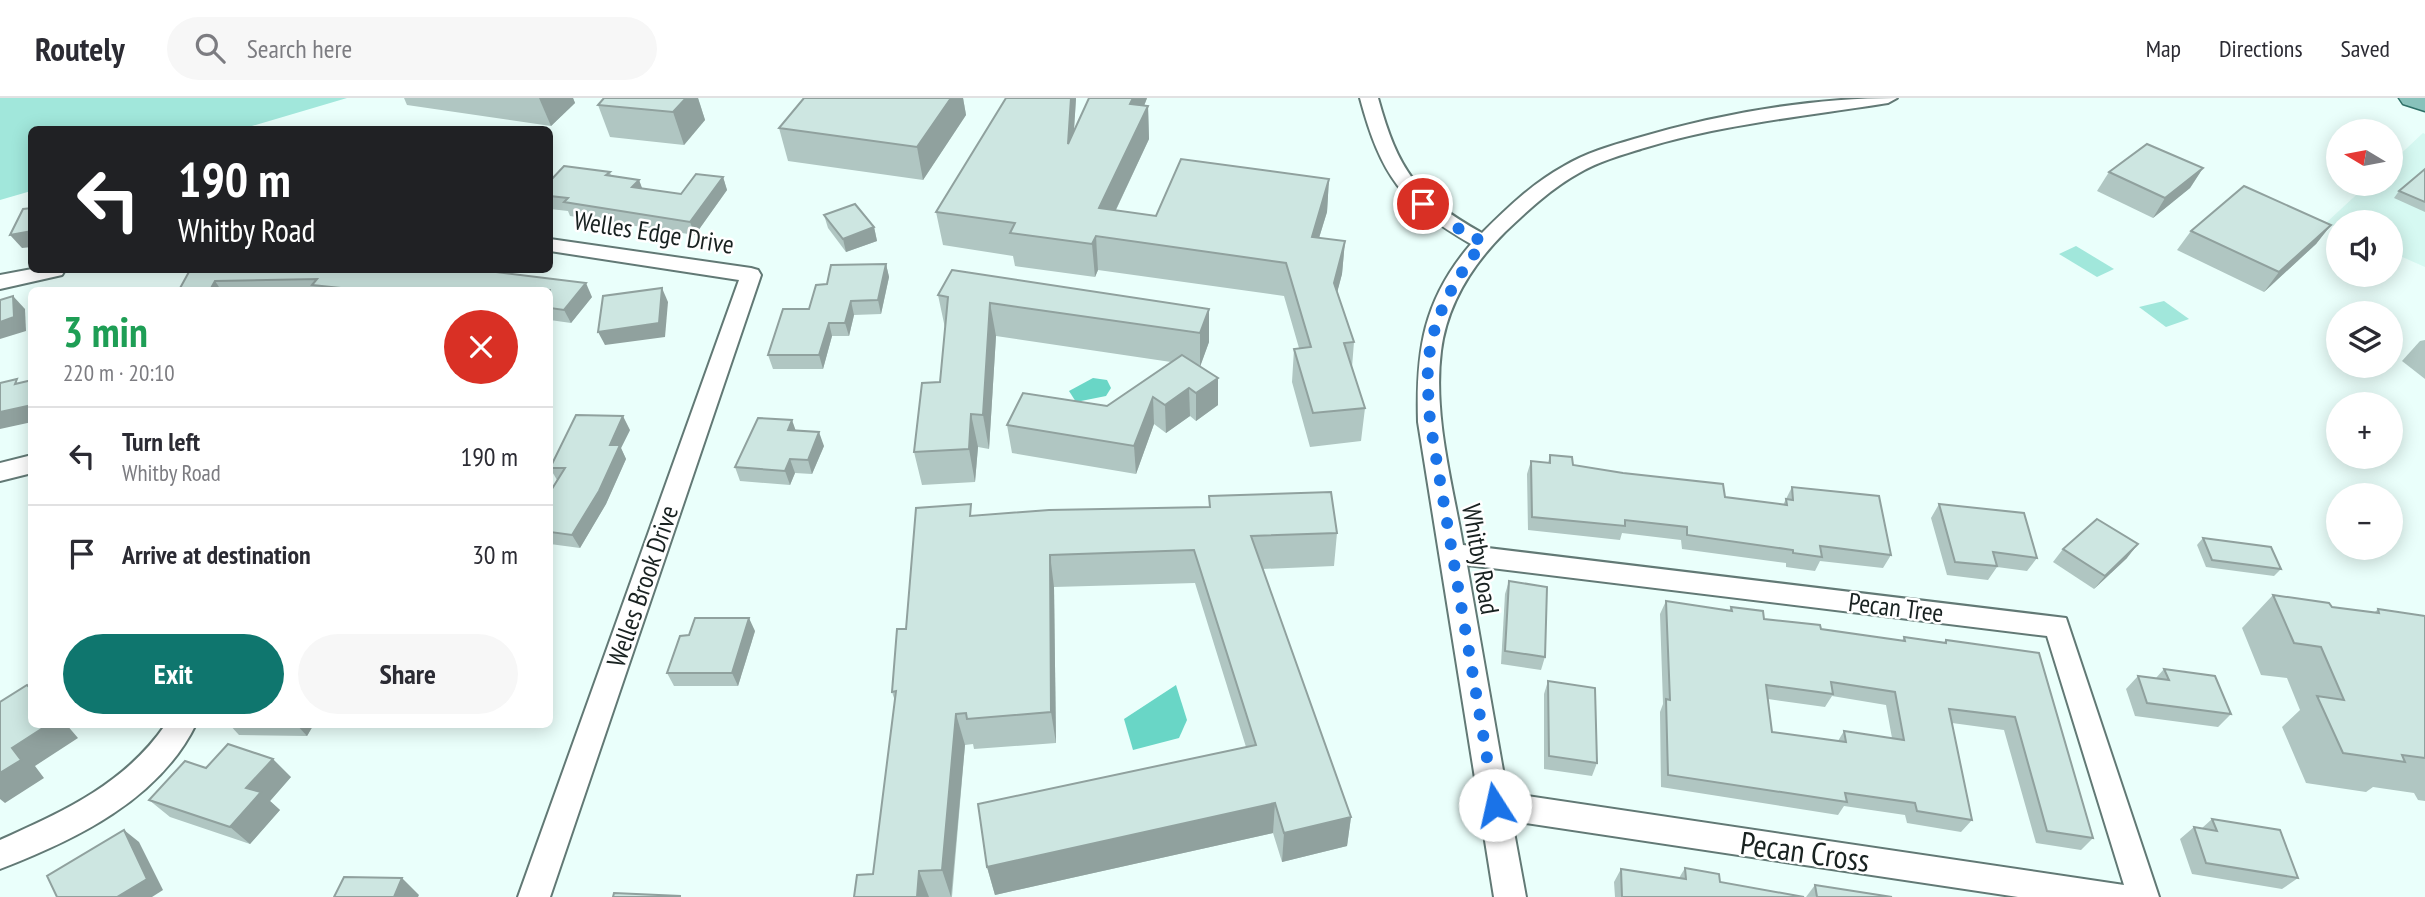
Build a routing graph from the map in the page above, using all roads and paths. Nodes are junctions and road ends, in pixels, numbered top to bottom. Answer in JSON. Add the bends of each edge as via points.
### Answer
{"nodes":[{"id":1,"x":1369,"y":98,"type":"edge"},
{"id":2,"x":1888,"y":98,"type":"edge"},
{"id":3,"x":2412,"y":98,"type":"edge"},
{"id":4,"x":2425,"y":103,"type":"edge"},
{"id":5,"x":1483,"y":242,"type":"junction"},
{"id":6,"x":553,"y":245,"type":"edge"},
{"id":7,"x":41,"y":273,"type":"edge"},
{"id":8,"x":751,"y":275,"type":"joint"},
{"id":9,"x":0,"y":282,"type":"edge"},
{"id":10,"x":28,"y":465,"type":"edge"},
{"id":11,"x":0,"y":472,"type":"edge"},
{"id":12,"x":1452,"y":553,"type":"junction"},
{"id":13,"x":178,"y":728,"type":"edge"},
{"id":14,"x":1495,"y":805,"type":"junction"},
{"id":15,"x":0,"y":855,"type":"edge"},
{"id":16,"x":534,"y":897,"type":"edge"},
{"id":17,"x":1510,"y":897,"type":"edge"},
{"id":18,"x":2116,"y":897,"type":"edge"},
{"id":19,"x":2143,"y":897,"type":"edge"}],
"edges":[{"from":1,"to":5,"type":"street","via":[[1382,146],[1407,189],[1447,222]]},
{"from":2,"to":5,"type":"street","name":"Whitby Road","via":[[1687,129],[1602,156],[1556,179]]},
{"from":3,"to":4,"type":"main road"},
{"from":5,"to":12,"type":"street","name":"Whitby Road","via":[[1443,306],[1428,366],[1430,422]]},
{"from":6,"to":8,"type":"street","name":"Welles Edge Drive"},
{"from":7,"to":9,"type":"street"},
{"from":8,"to":16,"type":"street","name":"Welles Brook Drive"},
{"from":10,"to":11,"type":"street"},
{"from":12,"to":14,"type":"street","name":"Whitby Road"},
{"from":12,"to":19,"type":"street","name":"Pecan Tree","via":[[2057,626]]},
{"from":13,"to":15,"type":"street","via":[[159,759],[96,811]]},
{"from":14,"to":17,"type":"street","name":"Whitby Road"},
{"from":14,"to":18,"type":"street","name":"Pecan Cross"}]}
